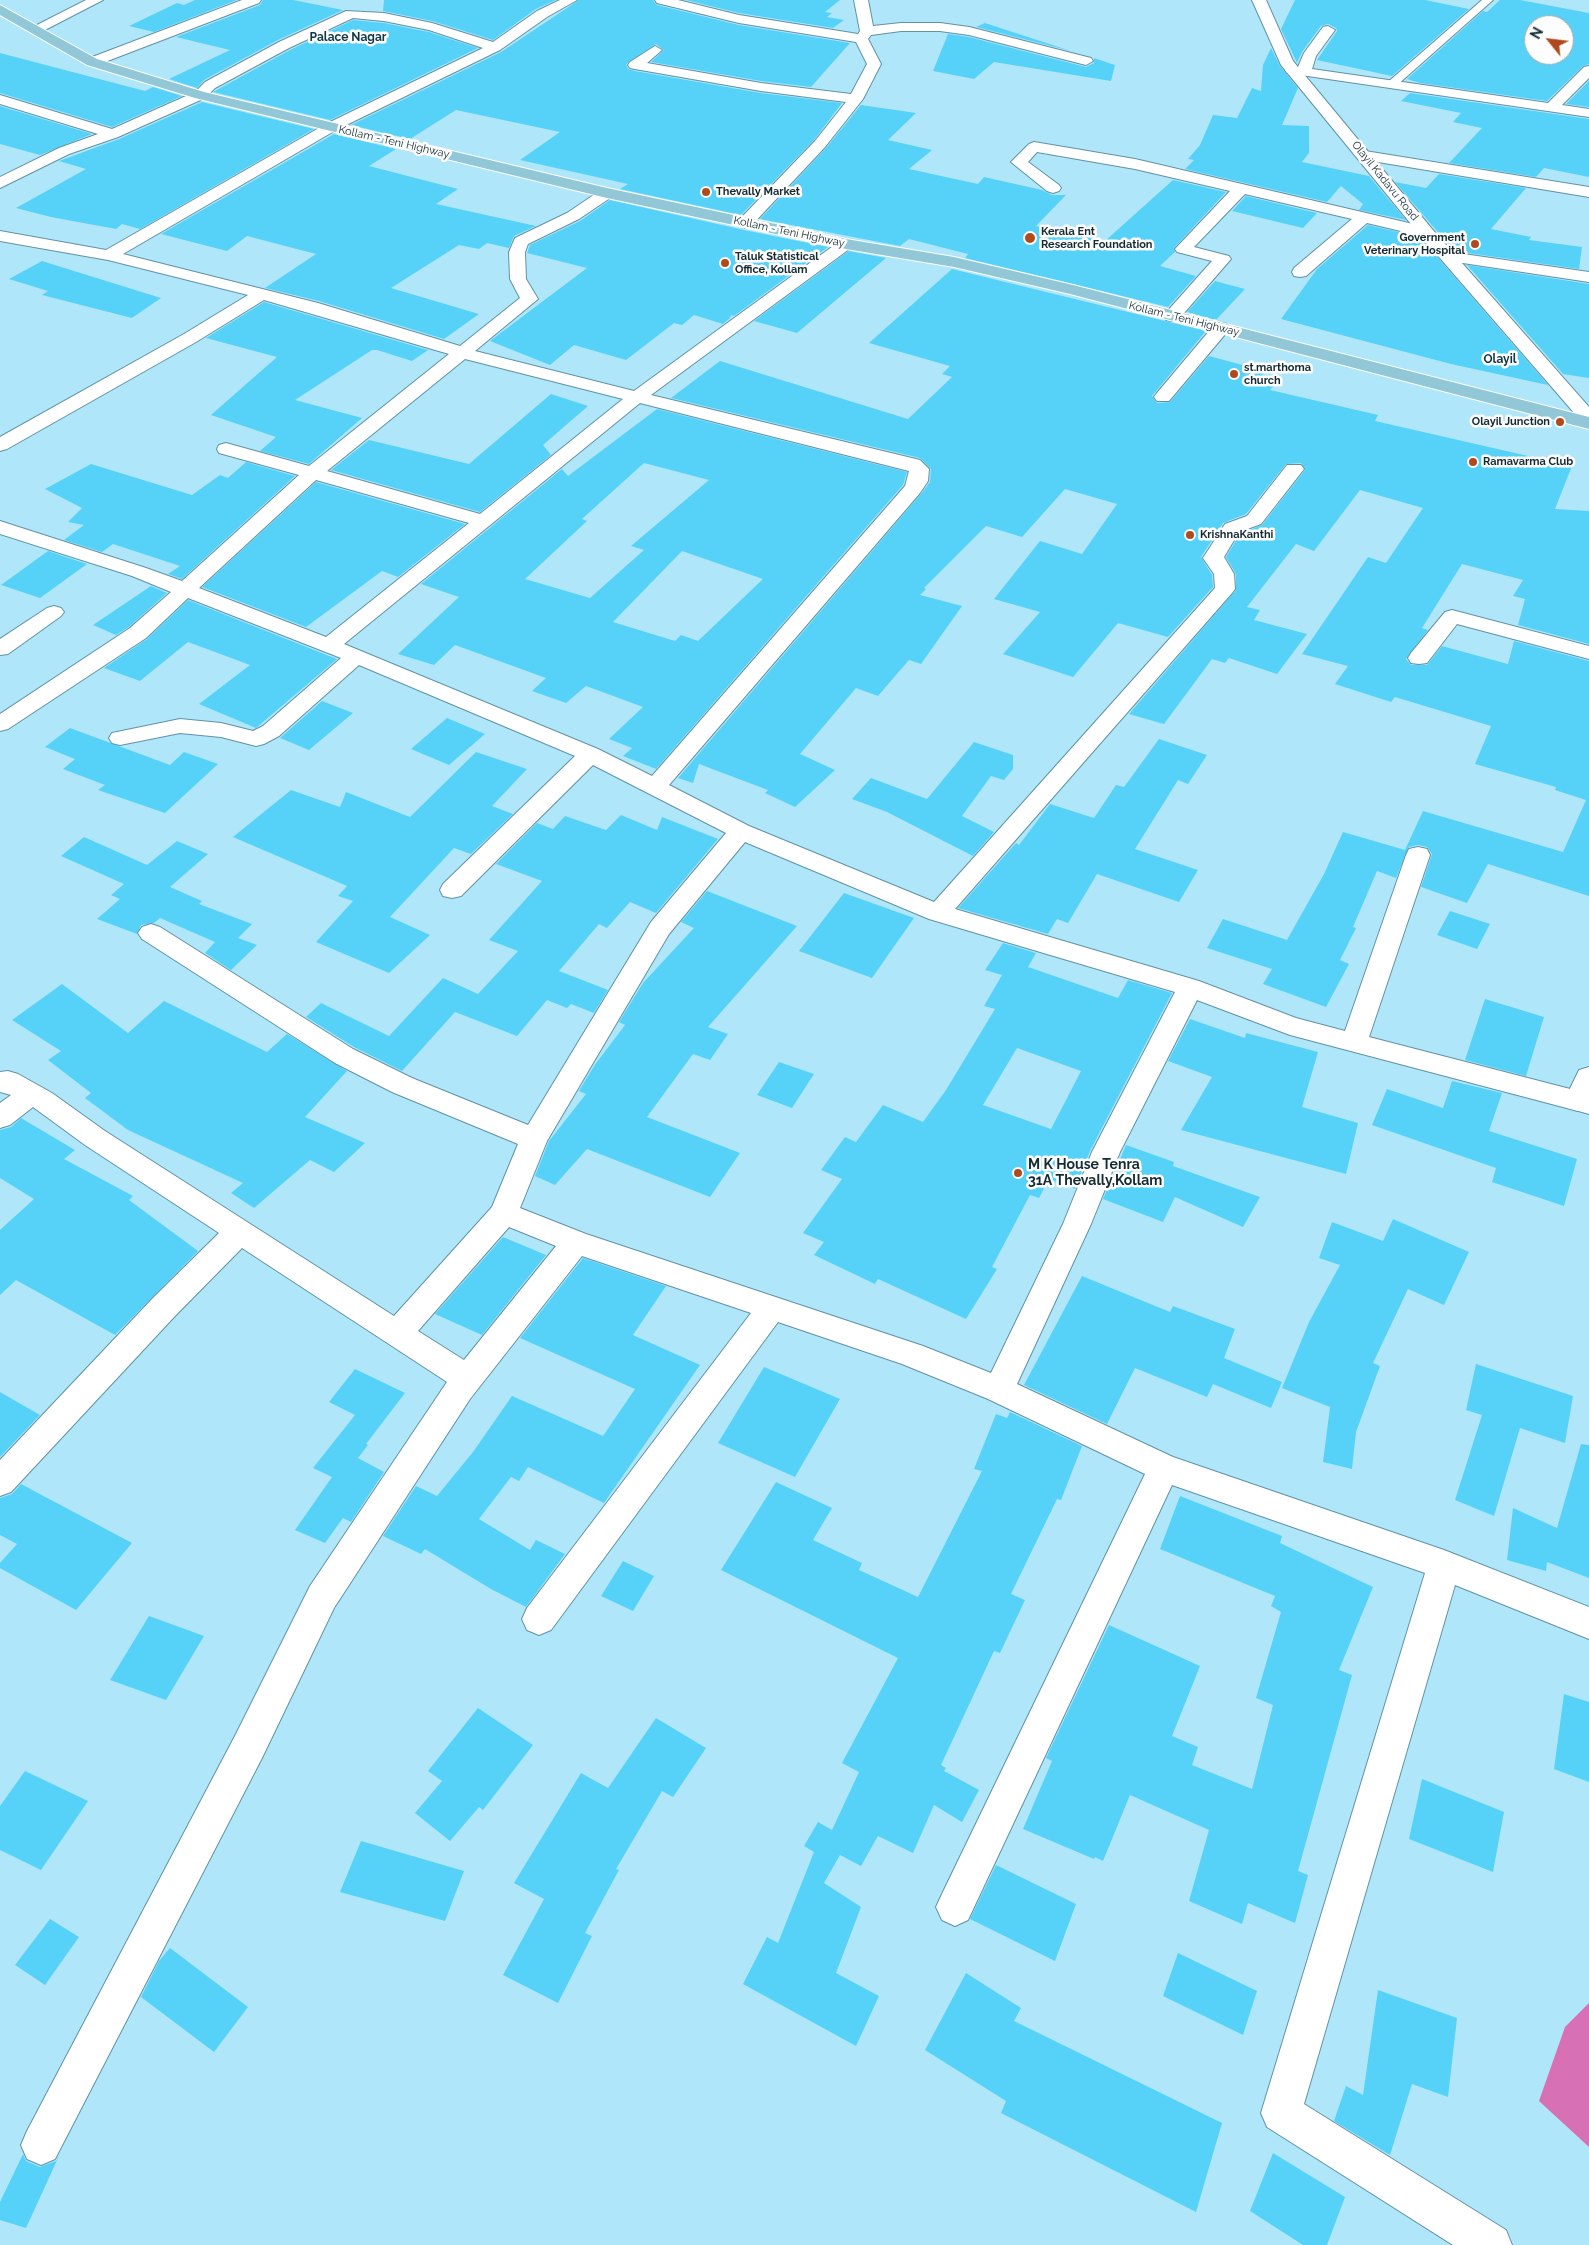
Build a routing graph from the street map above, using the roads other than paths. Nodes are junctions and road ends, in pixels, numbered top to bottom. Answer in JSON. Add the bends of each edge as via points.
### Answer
{"nodes":[{"id":1,"x":96,"y":0,"type":"edge"},
{"id":2,"x":254,"y":0,"type":"edge"},
{"id":3,"x":570,"y":0,"type":"edge"},
{"id":4,"x":662,"y":0,"type":"edge"},
{"id":5,"x":859,"y":0,"type":"edge"},
{"id":6,"x":1259,"y":0,"type":"edge"},
{"id":7,"x":1488,"y":0,"type":"edge"},
{"id":8,"x":0,"y":9,"type":"edge"},
{"id":9,"x":36,"y":29,"type":"junction"},
{"id":10,"x":1328,"y":30,"type":"dead end"},
{"id":11,"x":864,"y":35,"type":"junction"},
{"id":12,"x":495,"y":47,"type":"junction"},
{"id":13,"x":655,"y":50,"type":"dead end"},
{"id":14,"x":1086,"y":61,"type":"dead end"},
{"id":15,"x":92,"y":62,"type":"junction"},
{"id":16,"x":1298,"y":70,"type":"junction"},
{"id":17,"x":1589,"y":70,"type":"edge"},
{"id":18,"x":1392,"y":84,"type":"junction"},
{"id":19,"x":200,"y":95,"type":"junction"},
{"id":20,"x":0,"y":98,"type":"edge"},
{"id":21,"x":856,"y":99,"type":"junction"},
{"id":22,"x":1552,"y":107,"type":"junction"},
{"id":23,"x":1589,"y":113,"type":"edge"},
{"id":24,"x":331,"y":127,"type":"junction"},
{"id":25,"x":113,"y":134,"type":"junction"},
{"id":26,"x":1365,"y":156,"type":"junction"},
{"id":27,"x":0,"y":183,"type":"edge"},
{"id":28,"x":1053,"y":188,"type":"dead end"},
{"id":29,"x":1242,"y":189,"type":"junction"},
{"id":30,"x":1589,"y":192,"type":"edge"},
{"id":31,"x":607,"y":193,"type":"junction"},
{"id":32,"x":1363,"y":218,"type":"junction"},
{"id":33,"x":745,"y":223,"type":"junction"},
{"id":34,"x":1426,"y":232,"type":"junction"},
{"id":35,"x":0,"y":236,"type":"edge"},
{"id":36,"x":846,"y":244,"type":"junction"},
{"id":37,"x":109,"y":256,"type":"junction"},
{"id":38,"x":1449,"y":257,"type":"junction"},
{"id":39,"x":1300,"y":272,"type":"dead end"},
{"id":40,"x":1589,"y":277,"type":"edge"},
{"id":41,"x":262,"y":294,"type":"junction"},
{"id":42,"x":1172,"y":316,"type":"junction"},
{"id":43,"x":1221,"y":328,"type":"junction"},
{"id":44,"x":466,"y":352,"type":"junction"},
{"id":45,"x":637,"y":397,"type":"junction"},
{"id":46,"x":1163,"y":397,"type":"dead end"},
{"id":47,"x":1589,"y":418,"type":"edge"},
{"id":48,"x":1589,"y":423,"type":"edge"},
{"id":49,"x":0,"y":445,"type":"edge"},
{"id":50,"x":226,"y":449,"type":"dead end"},
{"id":51,"x":1294,"y":469,"type":"dead end"},
{"id":52,"x":313,"y":473,"type":"junction"},
{"id":53,"x":484,"y":521,"type":"junction"},
{"id":54,"x":0,"y":527,"type":"edge"},
{"id":55,"x":184,"y":591,"type":"junction"},
{"id":56,"x":54,"y":612,"type":"dead end"},
{"id":57,"x":328,"y":646,"type":"junction"},
{"id":58,"x":0,"y":649,"type":"edge"},
{"id":59,"x":1589,"y":654,"type":"edge"},
{"id":60,"x":356,"y":656,"type":"junction"},
{"id":61,"x":1419,"y":658,"type":"dead end"},
{"id":62,"x":0,"y":724,"type":"edge"},
{"id":63,"x":120,"y":738,"type":"dead end"},
{"id":64,"x":590,"y":754,"type":"junction"},
{"id":65,"x":655,"y":787,"type":"junction"},
{"id":66,"x":741,"y":831,"type":"junction"},
{"id":67,"x":1418,"y":856,"type":"dead end"},
{"id":68,"x":452,"y":890,"type":"dead end"},
{"id":69,"x":938,"y":913,"type":"junction"},
{"id":70,"x":151,"y":933,"type":"dead end"},
{"id":71,"x":1190,"y":987,"type":"junction"},
{"id":72,"x":1354,"y":1042,"type":"junction"},
{"id":73,"x":10,"y":1082,"type":"edge"},
{"id":74,"x":1585,"y":1094,"type":"edge"},
{"id":75,"x":0,"y":1118,"type":"edge"},
{"id":76,"x":534,"y":1139,"type":"junction"},
{"id":77,"x":504,"y":1213,"type":"junction"},
{"id":78,"x":240,"y":1231,"type":"junction"},
{"id":79,"x":576,"y":1242,"type":"junction"},
{"id":80,"x":772,"y":1308,"type":"junction"},
{"id":81,"x":398,"y":1332,"type":"junction"},
{"id":82,"x":468,"y":1379,"type":"junction"},
{"id":83,"x":999,"y":1390,"type":"junction"},
{"id":84,"x":1164,"y":1468,"type":"junction"},
{"id":85,"x":0,"y":1482,"type":"edge"},
{"id":86,"x":1444,"y":1566,"type":"junction"},
{"id":87,"x":539,"y":1620,"type":"dead end"},
{"id":88,"x":1589,"y":1623,"type":"edge"},
{"id":89,"x":955,"y":1907,"type":"dead end"},
{"id":90,"x":41,"y":2145,"type":"dead end"},
{"id":91,"x":1491,"y":2245,"type":"edge"}],
"edges":[{"from":1,"to":9,"type":"street"},
{"from":2,"to":15,"type":"street"},
{"from":3,"to":12,"type":"street","via":[[542,14]]},
{"from":4,"to":11,"type":"street","via":[[739,18]]},
{"from":5,"to":11,"type":"street"},
{"from":6,"to":16,"type":"street","name":"Olayil Kadavu Road","via":[[1286,62]]},
{"from":7,"to":18,"type":"lane"},
{"from":8,"to":9,"type":"main road","name":"Kollam - Teni Highway"},
{"from":9,"to":15,"type":"main road","name":"Kollam - Teni Highway"},
{"from":10,"to":16,"type":"street"},
{"from":11,"to":14,"type":"street","via":[[901,26],[959,29]]},
{"from":11,"to":21,"type":"street","via":[[874,64]]},
{"from":12,"to":19,"type":"street","via":[[432,27],[351,14],[284,45],[210,85]]},
{"from":12,"to":24,"type":"street"},
{"from":13,"to":21,"type":"street","via":[[636,65],[761,87]]},
{"from":15,"to":19,"type":"main road","name":"Kollam - Teni Highway"},
{"from":16,"to":18,"type":"street"},
{"from":16,"to":26,"type":"street","name":"Olayil Kadavu Road"},
{"from":17,"to":22,"type":"street"},
{"from":18,"to":22,"type":"street"},
{"from":19,"to":24,"type":"main road","name":"Kollam - Teni Highway"},
{"from":19,"to":25,"type":"street"},
{"from":20,"to":25,"type":"street"},
{"from":21,"to":33,"type":"street","via":[[820,144]]},
{"from":22,"to":23,"type":"street"},
{"from":24,"to":31,"type":"main road","name":"Kollam - Teni Highway"},
{"from":24,"to":37,"type":"street"},
{"from":25,"to":27,"type":"street","via":[[64,151]]},
{"from":26,"to":30,"type":"street"},
{"from":26,"to":34,"type":"street","name":"Olayil Kadavu Road"},
{"from":28,"to":29,"type":"street","via":[[1019,162],[1034,146],[1135,164]]},
{"from":29,"to":32,"type":"street"},
{"from":29,"to":42,"type":"street","via":[[1183,250],[1224,259]]},
{"from":31,"to":33,"type":"main road","name":"Kollam - Teni Highway"},
{"from":31,"to":44,"type":"street","via":[[573,216],[521,241],[517,252],[518,279],[529,299]]},
{"from":32,"to":34,"type":"street"},
{"from":32,"to":39,"type":"street"},
{"from":33,"to":36,"type":"main road","name":"Kollam - Teni Highway"},
{"from":34,"to":38,"type":"street","name":"Olayil Kadavu Road"},
{"from":35,"to":37,"type":"street"},
{"from":36,"to":42,"type":"main road","name":"Kollam - Teni Highway","via":[[954,262]]},
{"from":36,"to":45,"type":"street"},
{"from":37,"to":41,"type":"street"},
{"from":38,"to":40,"type":"street"},
{"from":38,"to":47,"type":"street","name":"Olayil Kadavu Road"},
{"from":41,"to":44,"type":"street"},
{"from":41,"to":49,"type":"street"},
{"from":42,"to":43,"type":"main road","name":"Kollam - Teni Highway"},
{"from":43,"to":46,"type":"street"},
{"from":43,"to":48,"type":"main road","name":"Kollam - Teni Highway"},
{"from":44,"to":45,"type":"street","via":[[500,364]]},
{"from":44,"to":52,"type":"street"},
{"from":45,"to":53,"type":"street"},
{"from":45,"to":65,"type":"street","via":[[913,464],[920,469],[912,489]]},
{"from":50,"to":52,"type":"street"},
{"from":51,"to":69,"type":"street","via":[[1254,520],[1232,528],[1213,558],[1224,574],[1225,589]]},
{"from":52,"to":53,"type":"street"},
{"from":52,"to":55,"type":"street"},
{"from":53,"to":57,"type":"street"},
{"from":54,"to":55,"type":"street","via":[[139,572]]},
{"from":55,"to":57,"type":"street"},
{"from":55,"to":62,"type":"street","via":[[138,633]]},
{"from":56,"to":58,"type":"street"},
{"from":57,"to":60,"type":"street"},
{"from":59,"to":61,"type":"street","via":[[1452,616]]},
{"from":60,"to":63,"type":"street","via":[[271,731],[256,739],[221,730],[180,726]]},
{"from":60,"to":64,"type":"street"},
{"from":64,"to":65,"type":"street"},
{"from":64,"to":68,"type":"street"},
{"from":65,"to":66,"type":"street"},
{"from":66,"to":69,"type":"street"},
{"from":66,"to":76,"type":"street","via":[[660,928]]},
{"from":67,"to":72,"type":"street"},
{"from":69,"to":71,"type":"street"},
{"from":70,"to":76,"type":"street","via":[[344,1056],[402,1085]]},
{"from":71,"to":72,"type":"street","via":[[1290,1026]]},
{"from":71,"to":83,"type":"street","via":[[1106,1152],[1077,1224]]},
{"from":72,"to":74,"type":"street"},
{"from":73,"to":75,"type":"street"},
{"from":73,"to":78,"type":"street"},
{"from":76,"to":77,"type":"street"},
{"from":77,"to":79,"type":"street"},
{"from":77,"to":81,"type":"street"},
{"from":78,"to":81,"type":"street"},
{"from":78,"to":85,"type":"street"},
{"from":79,"to":80,"type":"street"},
{"from":79,"to":82,"type":"street"},
{"from":80,"to":83,"type":"street","via":[[912,1355]]},
{"from":80,"to":87,"type":"street"},
{"from":81,"to":82,"type":"street"},
{"from":82,"to":90,"type":"street","via":[[322,1597],[249,1746]]},
{"from":83,"to":84,"type":"street"},
{"from":84,"to":86,"type":"street"},
{"from":84,"to":89,"type":"street"},
{"from":86,"to":88,"type":"street"},
{"from":86,"to":91,"type":"street","via":[[1282,2113]]}]}
